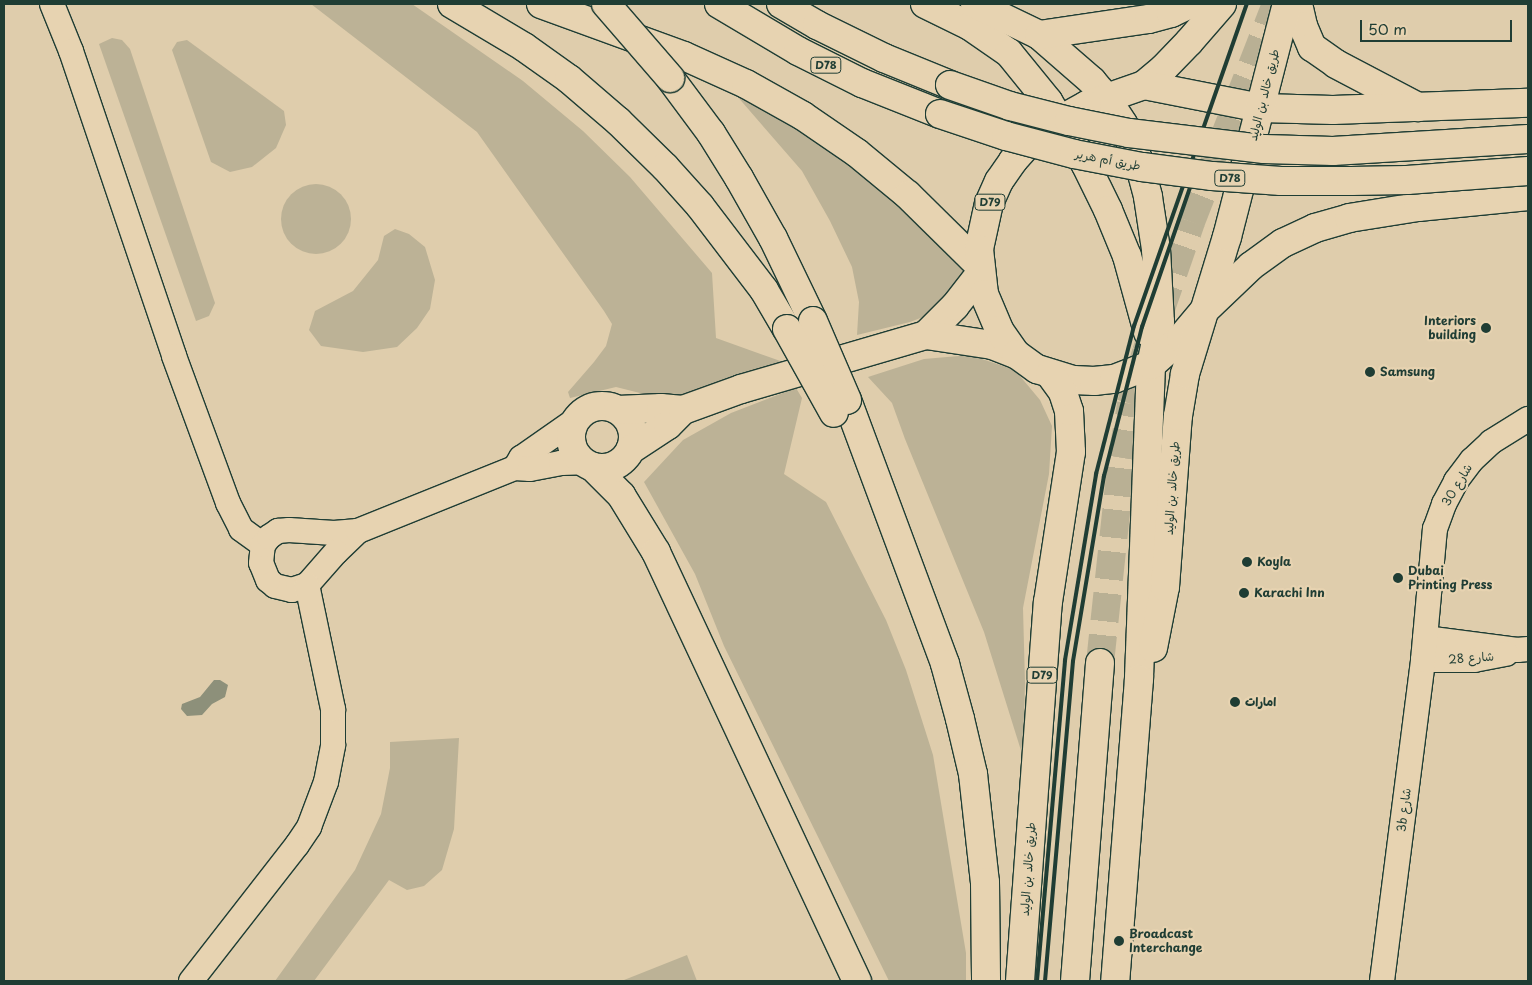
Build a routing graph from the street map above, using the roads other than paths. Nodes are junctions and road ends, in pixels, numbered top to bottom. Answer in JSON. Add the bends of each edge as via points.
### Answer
{"nodes":[{"id":1,"x":52,"y":4,"type":"edge"},
{"id":2,"x":452,"y":4,"type":"edge"},
{"id":3,"x":541,"y":4,"type":"edge"},
{"id":4,"x":606,"y":4,"type":"edge"},
{"id":5,"x":720,"y":4,"type":"edge"},
{"id":6,"x":781,"y":4,"type":"edge"},
{"id":7,"x":924,"y":4,"type":"edge"},
{"id":8,"x":975,"y":4,"type":"edge"},
{"id":9,"x":1190,"y":4,"type":"edge"},
{"id":10,"x":1222,"y":4,"type":"edge"},
{"id":11,"x":1287,"y":4,"type":"edge"},
{"id":12,"x":1298,"y":4,"type":"edge"},
{"id":13,"x":1039,"y":35,"type":"junction"},
{"id":14,"x":1144,"y":85,"type":"junction"},
{"id":15,"x":1108,"y":99,"type":"junction"},
{"id":16,"x":1528,"y":102,"type":"edge"},
{"id":17,"x":1418,"y":107,"type":"junction"},
{"id":18,"x":1261,"y":108,"type":"junction"},
{"id":19,"x":1060,"y":120,"type":"junction"},
{"id":20,"x":1528,"y":139,"type":"edge"},
{"id":21,"x":1528,"y":171,"type":"edge"},
{"id":22,"x":1528,"y":196,"type":"edge"},
{"id":23,"x":980,"y":270,"type":"junction"},
{"id":24,"x":1203,"y":312,"type":"junction"},
{"id":25,"x":800,"y":325,"type":"junction"},
{"id":26,"x":926,"y":335,"type":"junction"},
{"id":27,"x":1016,"y":354,"type":"junction"},
{"id":28,"x":1152,"y":359,"type":"junction"},
{"id":29,"x":1050,"y":374,"type":"junction"},
{"id":30,"x":618,"y":410,"type":"junction"},
{"id":31,"x":682,"y":410,"type":"junction"},
{"id":32,"x":577,"y":419,"type":"junction"},
{"id":33,"x":1528,"y":419,"type":"edge"},
{"id":34,"x":630,"y":450,"type":"junction"},
{"id":35,"x":588,"y":464,"type":"junction"},
{"id":36,"x":515,"y":468,"type":"junction"},
{"id":37,"x":358,"y":531,"type":"junction"},
{"id":38,"x":263,"y":545,"type":"junction"},
{"id":39,"x":307,"y":585,"type":"junction"},
{"id":40,"x":1424,"y":649,"type":"junction"},
{"id":41,"x":1523,"y":650,"type":"edge"},
{"id":42,"x":1100,"y":663,"type":"tunnel mouth"},
{"id":43,"x":1139,"y":679,"type":"junction"},
{"id":44,"x":986,"y":882,"type":"junction"},
{"id":45,"x":192,"y":981,"type":"edge"},
{"id":46,"x":858,"y":981,"type":"edge"},
{"id":47,"x":968,"y":981,"type":"edge"},
{"id":48,"x":986,"y":981,"type":"edge"},
{"id":49,"x":1020,"y":981,"type":"edge"},
{"id":50,"x":1074,"y":981,"type":"edge"},
{"id":51,"x":1115,"y":981,"type":"edge"},
{"id":52,"x":1382,"y":981,"type":"edge"}],
"edges":[{"from":1,"to":38,"type":"street","via":[[231,510],[242,529]]},
{"from":2,"to":25,"type":"main road","via":[[524,48],[618,121],[700,206],[760,283]]},
{"from":3,"to":23,"type":"main road","via":[[684,56],[746,84],[803,116],[858,153],[908,195]]},
{"from":4,"to":25,"type":"main road","bridge":true,"via":[[670,78],[711,133],[739,178],[773,238]]},
{"from":5,"to":21,"type":"main road","name":"طريق أم هرير","number":"D78","bridge":true,"via":[[798,51],[862,83],[940,114],[1074,154],[1142,167],[1281,181],[1351,181]]},
{"from":6,"to":20,"type":"main road","number":"D78","bridge":true,"via":[[884,58],[950,85],[1010,106],[1129,133],[1264,149],[1333,150]]},
{"from":7,"to":19,"type":"main road","via":[[970,26],[1009,53]]},
{"from":8,"to":13,"type":"main road"},
{"from":9,"to":13,"type":"main road","via":[[1149,19]]},
{"from":10,"to":14,"type":"main road","number":"D79","via":[[1189,42]]},
{"from":11,"to":18,"type":"main road","name":"طريق خالد بن الوليد"},
{"from":12,"to":17,"type":"main road","via":[[1312,46],[1336,64]]},
{"from":13,"to":15,"type":"main road"},
{"from":14,"to":15,"type":"main road","number":"D79"},
{"from":14,"to":18,"type":"main road"},
{"from":15,"to":19,"type":"main road","number":"D79","via":[[1087,105]]},
{"from":15,"to":28,"type":"main road","via":[[1127,132],[1148,196],[1156,249],[1160,322]]},
{"from":16,"to":17,"type":"main road"},
{"from":17,"to":18,"type":"main road"},
{"from":18,"to":24,"type":"main road","name":"طريق خالد بن الوليد"},
{"from":19,"to":23,"type":"main road","number":"D79","via":[[1029,143],[999,181],[983,226]]},
{"from":19,"to":28,"type":"main road","via":[[1086,165],[1123,247],[1142,304]]},
{"from":22,"to":24,"type":"main road","via":[[1418,207],[1349,218],[1315,228],[1283,243],[1251,266]]},
{"from":23,"to":26,"type":"main road","via":[[955,306]]},
{"from":23,"to":27,"type":"main road","number":"D79","via":[[990,313]]},
{"from":24,"to":28,"type":"main road","via":[[1181,338]]},
{"from":24,"to":43,"type":"main road","name":"طريق خالد بن الوليد","via":[[1185,374],[1178,416],[1165,586],[1156,640]]},
{"from":25,"to":44,"type":"main road","bridge":true,"via":[[841,406],[882,499],[945,664],[973,774]]},
{"from":26,"to":27,"type":"main road","via":[[992,345]]},
{"from":26,"to":31,"type":"main road"},
{"from":27,"to":29,"type":"main road","via":[[1036,369]]},
{"from":28,"to":29,"type":"main road","via":[[1114,379],[1074,380]]},
{"from":28,"to":43,"type":"main road"},
{"from":29,"to":49,"type":"main road","name":"طريق خالد بن الوليد","number":"D79","via":[[1063,392],[1069,411],[1071,452],[1048,602]]},
{"from":30,"to":31,"type":"main road"},
{"from":30,"to":32,"type":"main road","via":[[596,406]]},
{"from":30,"to":34,"type":"main road","via":[[632,428]]},
{"from":31,"to":34,"type":"main road","via":[[668,425]]},
{"from":32,"to":35,"type":"main road","via":[[571,441],[576,453]]},
{"from":32,"to":36,"type":"street","via":[[521,458]]},
{"from":33,"to":40,"type":"street","name":"شارع 30","via":[[1491,442],[1472,460],[1444,504],[1435,529]]},
{"from":34,"to":35,"type":"main road","via":[[611,467]]},
{"from":35,"to":36,"type":"street"},
{"from":35,"to":46,"type":"main road","via":[[621,494],[656,552]]},
{"from":36,"to":37,"type":"street"},
{"from":37,"to":38,"type":"street","via":[[278,531]]},
{"from":37,"to":39,"type":"street"},
{"from":38,"to":39,"type":"street","via":[[261,563],[268,580],[284,590]]},
{"from":39,"to":45,"type":"street","via":[[334,709],[333,745],[326,782],[305,833]]},
{"from":40,"to":41,"type":"street","name":"شارع 28"},
{"from":40,"to":52,"type":"street","name":"3b شارع"},
{"from":42,"to":50,"type":"main road"},
{"from":43,"to":51,"type":"main road","name":"طريق خالد بن الوليد"},
{"from":44,"to":47,"type":"main road","via":[[978,892],[970,914]]},
{"from":44,"to":48,"type":"main road"}]}
